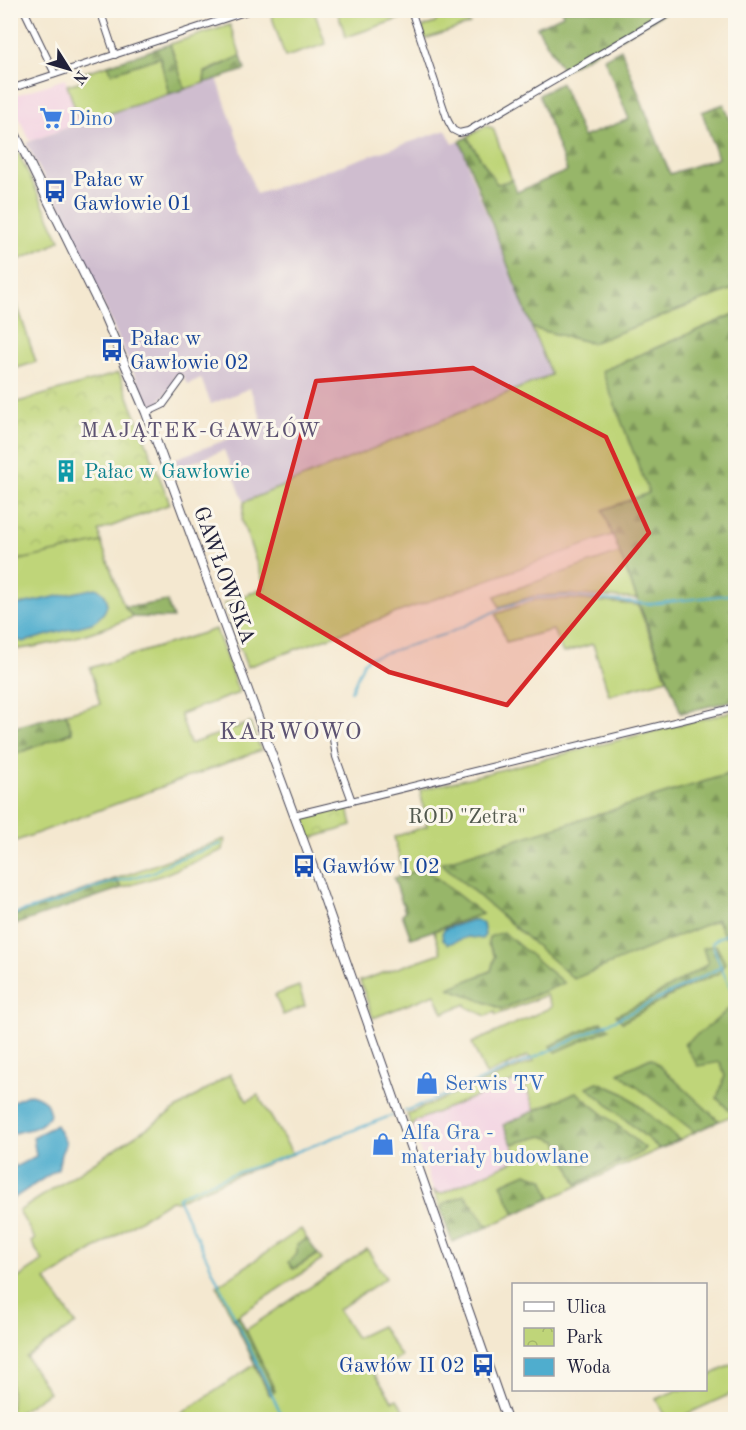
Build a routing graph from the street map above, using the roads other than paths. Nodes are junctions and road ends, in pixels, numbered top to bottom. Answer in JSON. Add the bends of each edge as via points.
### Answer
{"nodes":[{"id":1,"x":24,"y":10,"type":"edge"},
{"id":2,"x":100,"y":10,"type":"edge"},
{"id":3,"x":250,"y":10,"type":"edge"},
{"id":4,"x":411,"y":10,"type":"edge"},
{"id":5,"x":675,"y":10,"type":"edge"},
{"id":6,"x":115,"y":55,"type":"junction"},
{"id":7,"x":55,"y":74,"type":"junction"},
{"id":8,"x":10,"y":88,"type":"edge"},
{"id":9,"x":10,"y":123,"type":"edge"},
{"id":10,"x":182,"y":379,"type":"dead end"},
{"id":11,"x":146,"y":413,"type":"junction"},
{"id":12,"x":735,"y":707,"type":"edge"},
{"id":13,"x":331,"y":727,"type":"dead end"},
{"id":14,"x":352,"y":801,"type":"junction"},
{"id":15,"x":294,"y":815,"type":"junction"},
{"id":16,"x":507,"y":1419,"type":"edge"}],
"edges":[{"from":1,"to":7,"type":"street"},
{"from":2,"to":6,"type":"street"},
{"from":3,"to":6,"type":"street"},
{"from":4,"to":5,"type":"street","via":[[448,121],[459,133]]},
{"from":6,"to":7,"type":"street"},
{"from":7,"to":8,"type":"street"},
{"from":9,"to":11,"type":"street","name":"GAWŁOWSKA","via":[[103,313]]},
{"from":10,"to":11,"type":"street","via":[[163,405]]},
{"from":11,"to":15,"type":"street","name":"GAWŁOWSKA"},
{"from":12,"to":14,"type":"street"},
{"from":13,"to":14,"type":"street","via":[[336,757]]},
{"from":14,"to":15,"type":"street"},
{"from":15,"to":16,"type":"street","name":"GAWŁOWSKA"}]}
